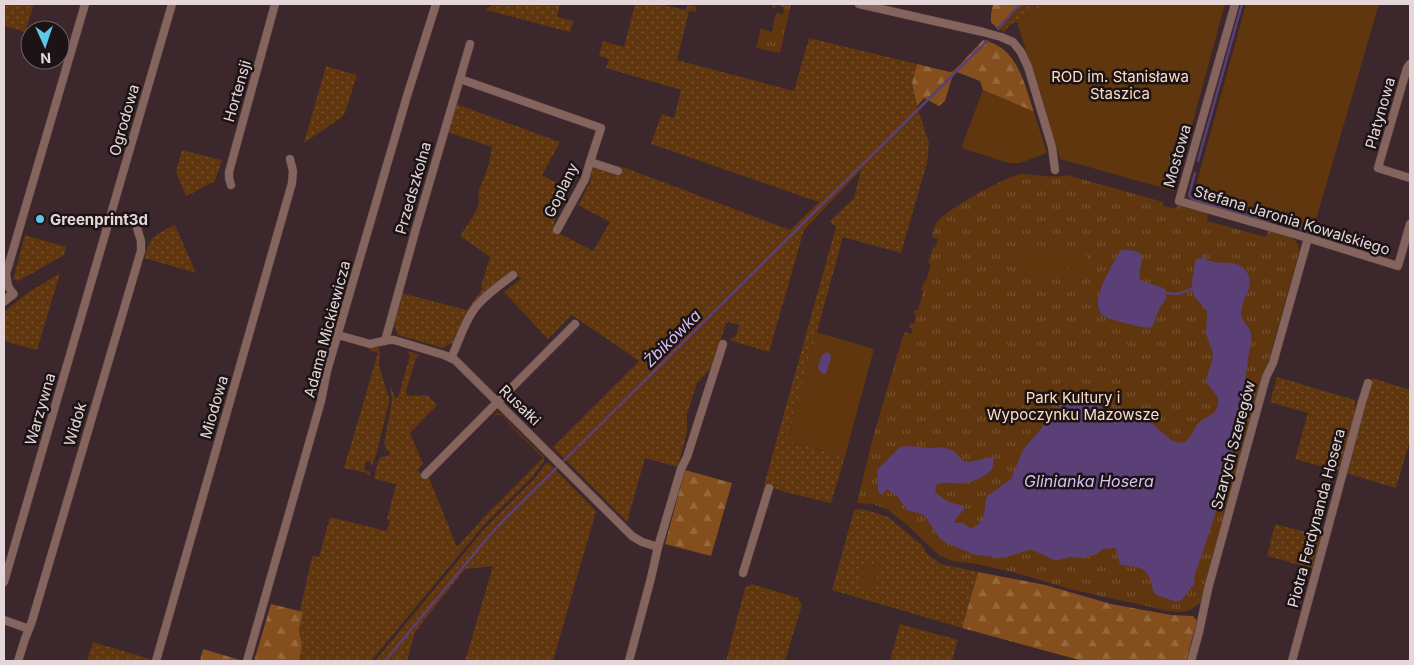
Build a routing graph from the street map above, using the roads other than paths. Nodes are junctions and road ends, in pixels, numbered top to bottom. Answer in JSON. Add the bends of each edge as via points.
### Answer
{"nodes":[{"id":1,"x":85,"y":4,"type":"edge"},
{"id":2,"x":172,"y":4,"type":"edge"},
{"id":3,"x":275,"y":4,"type":"edge"},
{"id":4,"x":436,"y":4,"type":"edge"},
{"id":5,"x":858,"y":4,"type":"edge"},
{"id":6,"x":1235,"y":4,"type":"edge"},
{"id":7,"x":470,"y":44,"type":"dead end"},
{"id":8,"x":1410,"y":64,"type":"edge"},
{"id":9,"x":460,"y":79,"type":"junction"},
{"id":10,"x":290,"y":159,"type":"dead end"},
{"id":11,"x":592,"y":159,"type":"junction"},
{"id":12,"x":1055,"y":170,"type":"dead end"},
{"id":13,"x":618,"y":171,"type":"dead end"},
{"id":14,"x":1410,"y":178,"type":"edge"},
{"id":15,"x":231,"y":185,"type":"dead end"},
{"id":16,"x":1179,"y":201,"type":"joint"},
{"id":17,"x":1410,"y":224,"type":"edge"},
{"id":18,"x":137,"y":228,"type":"dead end"},
{"id":19,"x":557,"y":230,"type":"dead end"},
{"id":20,"x":1308,"y":238,"type":"junction"},
{"id":21,"x":102,"y":243,"type":"joint"},
{"id":22,"x":513,"y":275,"type":"dead end"},
{"id":23,"x":13,"y":294,"type":"joint"},
{"id":24,"x":4,"y":302,"type":"edge"},
{"id":25,"x":575,"y":324,"type":"dead end"},
{"id":26,"x":338,"y":335,"type":"junction"},
{"id":27,"x":385,"y":341,"type":"junction"},
{"id":28,"x":723,"y":344,"type":"dead end"},
{"id":29,"x":452,"y":358,"type":"junction"},
{"id":30,"x":1368,"y":383,"type":"dead end"},
{"id":31,"x":497,"y":402,"type":"junction"},
{"id":32,"x":425,"y":475,"type":"dead end"},
{"id":33,"x":769,"y":488,"type":"dead end"},
{"id":34,"x":658,"y":548,"type":"junction"},
{"id":35,"x":743,"y":573,"type":"dead end"},
{"id":36,"x":4,"y":582,"type":"edge"},
{"id":37,"x":4,"y":620,"type":"edge"},
{"id":38,"x":29,"y":629,"type":"junction"},
{"id":39,"x":18,"y":661,"type":"edge"},
{"id":40,"x":156,"y":661,"type":"edge"},
{"id":41,"x":247,"y":661,"type":"edge"},
{"id":42,"x":629,"y":661,"type":"edge"},
{"id":43,"x":1191,"y":661,"type":"edge"},
{"id":44,"x":1292,"y":661,"type":"edge"}],
"edges":[{"from":1,"to":23,"type":"street","via":[[6,274]]},
{"from":2,"to":21,"type":"street","name":"Ogrodowa"},
{"from":3,"to":15,"type":"street","name":"Hortensji","via":[[229,172]]},
{"from":4,"to":26,"type":"street","name":"Adama Mickiewicza"},
{"from":5,"to":12,"type":"street","via":[[983,32],[1013,42],[1028,67],[1052,147]]},
{"from":6,"to":16,"type":"street","name":"Mostowa"},
{"from":7,"to":9,"type":"street","name":"Przedszkolna"},
{"from":8,"to":14,"type":"street","name":"Platynowa","via":[[1378,168]]},
{"from":9,"to":11,"type":"street","via":[[601,128]]},
{"from":9,"to":27,"type":"street","name":"Przedszkolna"},
{"from":10,"to":40,"type":"street","name":"Miodowa","via":[[292,183]]},
{"from":11,"to":13,"type":"street","name":"Goplany"},
{"from":11,"to":19,"type":"street","name":"Goplany","via":[[585,179]]},
{"from":16,"to":20,"type":"street","name":"Stefana Jaronia Kowalskiego"},
{"from":17,"to":20,"type":"street","name":"Stefana Jaronia Kowalskiego","via":[[1398,266]]},
{"from":18,"to":38,"type":"street","name":"Widok","via":[[141,251]]},
{"from":20,"to":43,"type":"street","name":"Szarych Szeregów","via":[[1273,363],[1266,377]]},
{"from":21,"to":36,"type":"street","name":"Warzywna"},
{"from":22,"to":29,"type":"street","via":[[475,308]]},
{"from":23,"to":24,"type":"street"},
{"from":25,"to":31,"type":"street"},
{"from":26,"to":27,"type":"street","name":"Rusałki","via":[[370,344]]},
{"from":26,"to":41,"type":"street","name":"Adama Mickiewicza"},
{"from":27,"to":29,"type":"street","name":"Rusałki","via":[[394,340]]},
{"from":28,"to":34,"type":"street"},
{"from":29,"to":31,"type":"street","name":"Rusałki"},
{"from":30,"to":44,"type":"street","name":"Piotra Ferdynanda Hosera"},
{"from":31,"to":32,"type":"street"},
{"from":31,"to":34,"type":"street","name":"Rusałki","via":[[632,536]]},
{"from":33,"to":35,"type":"street"},
{"from":34,"to":42,"type":"street"},
{"from":37,"to":38,"type":"street"},
{"from":38,"to":39,"type":"street","name":"Widok"}]}
